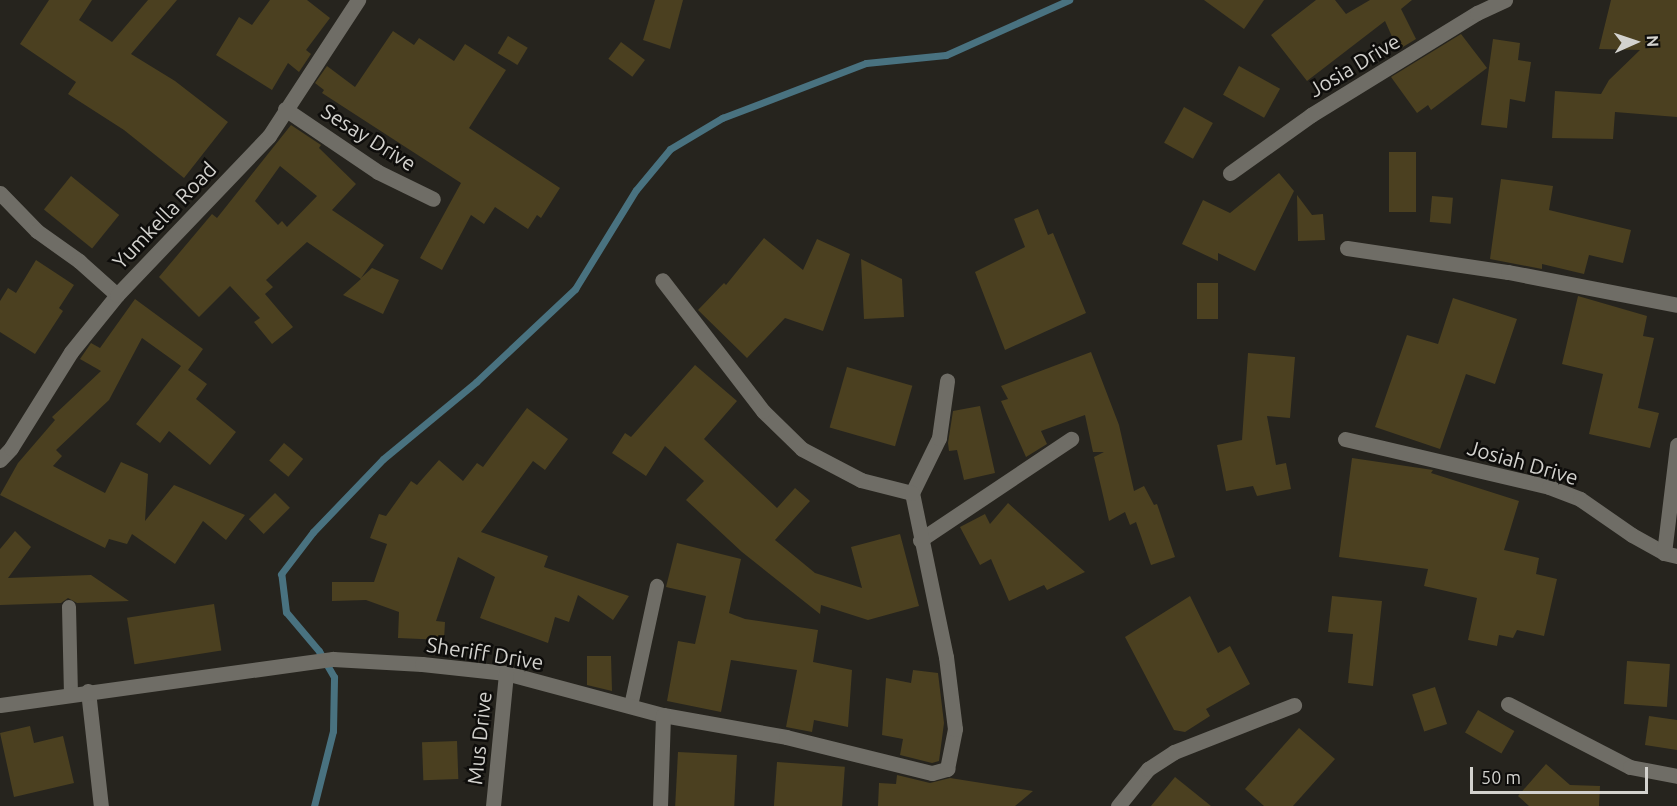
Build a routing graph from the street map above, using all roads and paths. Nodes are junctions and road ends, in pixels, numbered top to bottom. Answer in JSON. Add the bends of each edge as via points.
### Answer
{"nodes":[{"id":1,"x":358,"y":0,"type":"edge"},
{"id":2,"x":1504,"y":0,"type":"edge"},
{"id":3,"x":285,"y":109,"type":"junction"},
{"id":4,"x":1230,"y":173,"type":"dead end"},
{"id":5,"x":0,"y":193,"type":"edge"},
{"id":6,"x":433,"y":199,"type":"dead end"},
{"id":7,"x":1347,"y":248,"type":"dead end"},
{"id":8,"x":662,"y":280,"type":"dead end"},
{"id":9,"x":117,"y":295,"type":"junction"},
{"id":10,"x":1677,"y":305,"type":"edge"},
{"id":11,"x":947,"y":381,"type":"dead end"},
{"id":12,"x":1071,"y":439,"type":"dead end"},
{"id":13,"x":1345,"y":439,"type":"dead end"},
{"id":14,"x":1677,"y":445,"type":"edge"},
{"id":15,"x":0,"y":460,"type":"edge"},
{"id":16,"x":912,"y":493,"type":"junction"},
{"id":17,"x":920,"y":540,"type":"junction"},
{"id":18,"x":1670,"y":554,"type":"edge"},
{"id":19,"x":657,"y":586,"type":"dead end"},
{"id":20,"x":69,"y":608,"type":"dead end"},
{"id":21,"x":506,"y":673,"type":"junction"},
{"id":22,"x":88,"y":691,"type":"junction"},
{"id":23,"x":71,"y":694,"type":"junction"},
{"id":24,"x":1508,"y":704,"type":"dead end"},
{"id":25,"x":0,"y":705,"type":"edge"},
{"id":26,"x":1294,"y":705,"type":"dead end"},
{"id":27,"x":631,"y":706,"type":"junction"},
{"id":28,"x":663,"y":715,"type":"junction"},
{"id":29,"x":1677,"y":776,"type":"edge"},
{"id":30,"x":101,"y":806,"type":"edge"},
{"id":31,"x":493,"y":806,"type":"edge"},
{"id":32,"x":660,"y":806,"type":"edge"},
{"id":33,"x":1118,"y":806,"type":"edge"}],
"edges":[{"from":1,"to":3,"type":"street","name":"Yumkella Road"},
{"from":2,"to":4,"type":"street","name":"Josia Drive","via":[[1311,115]]},
{"from":3,"to":6,"type":"street","name":"Sesay Drive","via":[[378,172]]},
{"from":3,"to":9,"type":"street","name":"Yumkella Road","via":[[262,144]]},
{"from":5,"to":9,"type":"street","via":[[37,231]]},
{"from":7,"to":10,"type":"street","via":[[1508,272]]},
{"from":8,"to":16,"type":"street","via":[[763,411],[802,449],[861,480]]},
{"from":9,"to":15,"type":"street","name":"Yumkella Road","via":[[71,352]]},
{"from":11,"to":16,"type":"street","via":[[939,438]]},
{"from":12,"to":17,"type":"street"},
{"from":13,"to":18,"type":"street","name":"Josiah Drive","via":[[1549,487],[1580,499]]},
{"from":14,"to":18,"type":"street"},
{"from":16,"to":17,"type":"street"},
{"from":17,"to":28,"type":"street","name":"Sheriff Drive","via":[[955,729],[947,769],[932,773],[786,737]]},
{"from":19,"to":27,"type":"lane"},
{"from":20,"to":23,"type":"lane"},
{"from":21,"to":22,"type":"street","name":"Sheriff Drive","via":[[333,659]]},
{"from":21,"to":27,"type":"street","name":"Sheriff Drive"},
{"from":21,"to":31,"type":"street","name":"Mus Drive"},
{"from":22,"to":23,"type":"street"},
{"from":22,"to":30,"type":"street"},
{"from":23,"to":25,"type":"street"},
{"from":24,"to":29,"type":"street","via":[[1630,767]]},
{"from":26,"to":33,"type":"street","via":[[1174,752],[1148,769]]},
{"from":27,"to":28,"type":"street","name":"Sheriff Drive"},
{"from":28,"to":32,"type":"street"}]}
